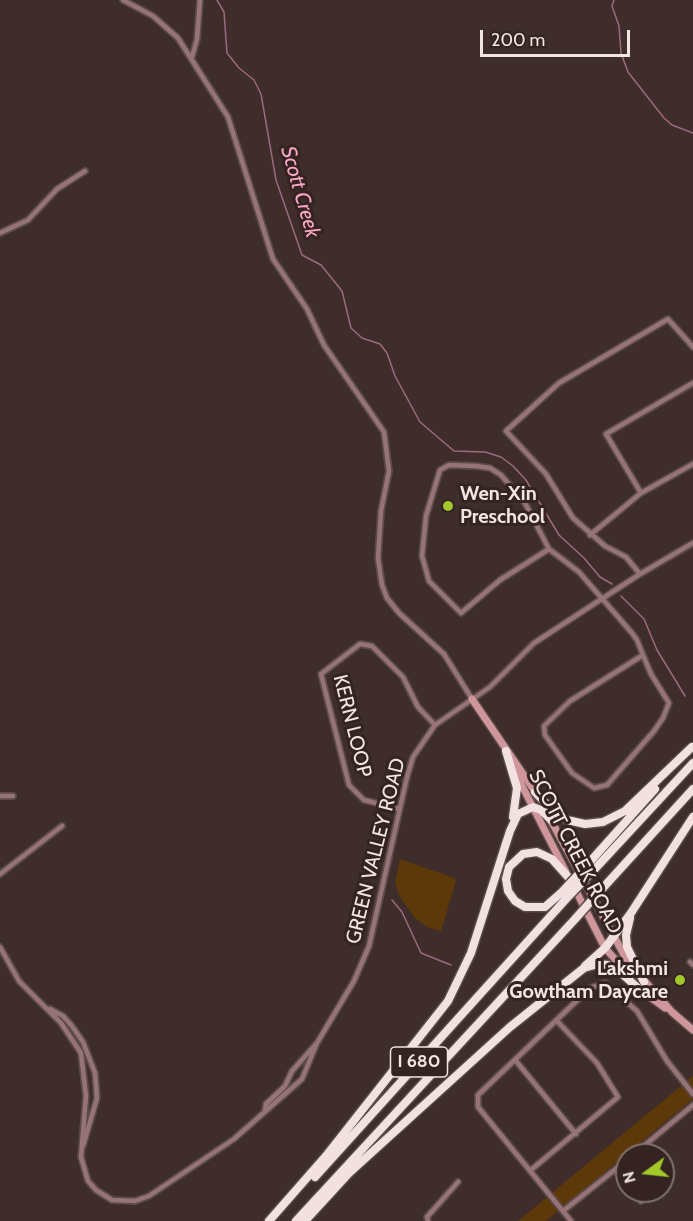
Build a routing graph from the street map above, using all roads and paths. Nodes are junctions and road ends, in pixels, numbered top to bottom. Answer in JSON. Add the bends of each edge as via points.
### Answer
{"nodes":[{"id":1,"x":123,"y":0,"type":"edge"},
{"id":2,"x":200,"y":0,"type":"edge"},
{"id":3,"x":192,"y":57,"type":"junction"},
{"id":4,"x":85,"y":171,"type":"dead end"},
{"id":5,"x":0,"y":233,"type":"edge"},
{"id":6,"x":693,"y":347,"type":"edge"},
{"id":7,"x":693,"y":383,"type":"edge"},
{"id":8,"x":693,"y":464,"type":"edge"},
{"id":9,"x":641,"y":493,"type":"junction"},
{"id":10,"x":590,"y":535,"type":"junction"},
{"id":11,"x":693,"y":543,"type":"edge"},
{"id":12,"x":549,"y":549,"type":"junction"},
{"id":13,"x":640,"y":574,"type":"junction"},
{"id":14,"x":602,"y":599,"type":"junction"},
{"id":15,"x":643,"y":655,"type":"junction"},
{"id":16,"x":472,"y":699,"type":"junction"},
{"id":17,"x":435,"y":725,"type":"junction"},
{"id":18,"x":692,"y":746,"type":"edge"},
{"id":19,"x":506,"y":751,"type":"junction"},
{"id":20,"x":693,"y":763,"type":"edge"},
{"id":21,"x":693,"y":789,"type":"edge"},
{"id":22,"x":535,"y":792,"type":"junction"},
{"id":23,"x":0,"y":796,"type":"edge"},
{"id":24,"x":13,"y":796,"type":"dead end"},
{"id":25,"x":693,"y":796,"type":"edge"},
{"id":26,"x":533,"y":807,"type":"junction"},
{"id":27,"x":399,"y":809,"type":"junction"},
{"id":28,"x":693,"y":817,"type":"edge"},
{"id":29,"x":550,"y":820,"type":"junction"},
{"id":30,"x":62,"y":826,"type":"dead end"},
{"id":31,"x":510,"y":831,"type":"junction"},
{"id":32,"x":590,"y":867,"type":"junction"},
{"id":33,"x":623,"y":869,"type":"junction"},
{"id":34,"x":0,"y":874,"type":"edge"},
{"id":35,"x":569,"y":878,"type":"junction"},
{"id":36,"x":564,"y":895,"type":"junction"},
{"id":37,"x":631,"y":914,"type":"junction"},
{"id":38,"x":577,"y":920,"type":"junction"},
{"id":39,"x":612,"y":935,"type":"junction"},
{"id":40,"x":0,"y":947,"type":"edge"},
{"id":41,"x":605,"y":948,"type":"junction"},
{"id":42,"x":569,"y":980,"type":"junction"},
{"id":43,"x":642,"y":986,"type":"junction"},
{"id":44,"x":45,"y":1006,"type":"junction"},
{"id":45,"x":557,"y":1021,"type":"junction"},
{"id":46,"x":693,"y":1030,"type":"edge"},
{"id":47,"x":317,"y":1043,"type":"junction"},
{"id":48,"x":516,"y":1061,"type":"junction"},
{"id":49,"x":298,"y":1064,"type":"junction"},
{"id":50,"x":306,"y":1068,"type":"junction"},
{"id":51,"x":287,"y":1081,"type":"junction"},
{"id":52,"x":294,"y":1086,"type":"junction"},
{"id":53,"x":693,"y":1094,"type":"edge"},
{"id":54,"x":693,"y":1105,"type":"edge"},
{"id":55,"x":265,"y":1110,"type":"junction"},
{"id":56,"x":576,"y":1134,"type":"junction"},
{"id":57,"x":647,"y":1143,"type":"edge"},
{"id":58,"x":81,"y":1150,"type":"junction"},
{"id":59,"x":531,"y":1170,"type":"junction"},
{"id":60,"x":615,"y":1170,"type":"edge"},
{"id":61,"x":350,"y":1173,"type":"junction"},
{"id":62,"x":458,"y":1182,"type":"dead end"},
{"id":63,"x":563,"y":1211,"type":"junction"},
{"id":64,"x":269,"y":1221,"type":"edge"},
{"id":65,"x":296,"y":1221,"type":"edge"},
{"id":66,"x":305,"y":1221,"type":"edge"},
{"id":67,"x":428,"y":1221,"type":"edge"},
{"id":68,"x":571,"y":1221,"type":"edge"}],
"edges":[{"from":1,"to":3,"type":"street","name":"SCOTT CREEK ROAD","via":[[171,30]]},
{"from":2,"to":3,"type":"street"},
{"from":3,"to":16,"type":"street","name":"SCOTT CREEK ROAD","via":[[228,117],[273,260],[307,309],[324,345],[384,432],[389,471],[381,511],[379,569],[387,598],[444,654]]},
{"from":4,"to":5,"type":"street","via":[[57,189],[28,220]]},
{"from":6,"to":10,"type":"street","via":[[668,319],[559,383],[506,431],[546,474],[564,506]]},
{"from":7,"to":9,"type":"street","via":[[606,434]]},
{"from":8,"to":9,"type":"street"},
{"from":9,"to":10,"type":"street"},
{"from":10,"to":13,"type":"street","via":[[626,557]]},
{"from":11,"to":13,"type":"street","name":"GREEN VALLEY ROAD"},
{"from":12,"to":12,"type":"street","via":[[500,580],[461,613],[429,581],[422,556],[430,496],[440,470],[449,465],[490,468],[525,502]]},
{"from":12,"to":14,"type":"street","via":[[579,572]]},
{"from":13,"to":14,"type":"street","name":"GREEN VALLEY ROAD"},
{"from":14,"to":15,"type":"street","via":[[632,633]]},
{"from":14,"to":16,"type":"street","name":"GREEN VALLEY ROAD","via":[[534,643],[500,679]]},
{"from":15,"to":15,"type":"street","via":[[669,703],[667,710],[607,785],[594,788],[572,773],[545,735],[544,726],[570,701]]},
{"from":16,"to":17,"type":"street","name":"GREEN VALLEY ROAD"},
{"from":16,"to":19,"type":"main road","name":"SCOTT CREEK ROAD"},
{"from":17,"to":27,"type":"street","name":"GREEN VALLEY ROAD","via":[[413,757]]},
{"from":17,"to":27,"type":"street","name":"KERN LOOP","via":[[418,707],[403,677],[372,646],[360,644],[321,674],[349,784],[364,800]]},
{"from":18,"to":22,"type":"highway","via":[[625,811],[609,821],[573,822],[555,813]]},
{"from":18,"to":32,"type":"highway"},
{"from":19,"to":22,"type":"main road","name":"SCOTT CREEK ROAD"},
{"from":19,"to":26,"type":"main road","name":"SCOTT CREEK ROAD"},
{"from":19,"to":31,"type":"highway","via":[[518,792]]},
{"from":20,"to":32,"type":"highway","via":[[625,836]]},
{"from":21,"to":33,"type":"highway","number":"I 680"},
{"from":22,"to":29,"type":"main road","name":"SCOTT CREEK ROAD"},
{"from":23,"to":24,"type":"street"},
{"from":25,"to":33,"type":"highway","number":"I 680"},
{"from":26,"to":29,"type":"highway"},
{"from":26,"to":31,"type":"highway","via":[[518,814]]},
{"from":26,"to":35,"type":"main road","name":"SCOTT CREEK ROAD"},
{"from":27,"to":47,"type":"street","name":"GREEN VALLEY ROAD","via":[[369,946],[354,981]]},
{"from":28,"to":37,"type":"highway"},
{"from":29,"to":39,"type":"main road","name":"SCOTT CREEK ROAD"},
{"from":30,"to":34,"type":"street"},
{"from":31,"to":64,"type":"highway","via":[[471,953],[448,1000],[326,1156]]},
{"from":32,"to":36,"type":"highway","bridge":true},
{"from":33,"to":38,"type":"highway","number":"I 680"},
{"from":35,"to":36,"type":"highway","via":[[552,859],[537,852],[523,854],[509,867],[508,891],[525,907],[545,907]]},
{"from":35,"to":41,"type":"main road","name":"SCOTT CREEK ROAD"},
{"from":36,"to":64,"type":"highway","number":"I 680","via":[[331,1160]]},
{"from":37,"to":39,"type":"highway"},
{"from":37,"to":43,"type":"highway","via":[[626,941]]},
{"from":38,"to":61,"type":"highway","number":"I 680"},
{"from":38,"to":65,"type":"highway","number":"I 680"},
{"from":39,"to":41,"type":"highway"},
{"from":39,"to":43,"type":"main road","name":"SCOTT CREEK ROAD"},
{"from":40,"to":44,"type":"street","via":[[19,981]]},
{"from":41,"to":42,"type":"highway"},
{"from":41,"to":43,"type":"main road","name":"SCOTT CREEK ROAD"},
{"from":42,"to":43,"type":"highway","via":[[589,966],[608,965]]},
{"from":42,"to":61,"type":"highway","via":[[510,1027]]},
{"from":43,"to":46,"type":"main road","name":"SCOTT CREEK ROAD"},
{"from":44,"to":58,"type":"street","via":[[69,1032],[81,1053],[86,1096]]},
{"from":44,"to":58,"type":"street","via":[[72,1026],[95,1073],[97,1098]]},
{"from":45,"to":48,"type":"street"},
{"from":45,"to":53,"type":"street","via":[[590,988],[604,983],[637,1011]]},
{"from":45,"to":56,"type":"street","via":[[597,1063],[618,1097]]},
{"from":47,"to":49,"type":"street"},
{"from":47,"to":50,"type":"street"},
{"from":48,"to":56,"type":"street"},
{"from":48,"to":59,"type":"street","via":[[476,1099],[478,1107]]},
{"from":49,"to":50,"type":"street","via":[[303,1063]]},
{"from":49,"to":51,"type":"street"},
{"from":50,"to":52,"type":"street"},
{"from":51,"to":52,"type":"street"},
{"from":51,"to":55,"type":"street"},
{"from":52,"to":55,"type":"street"},
{"from":54,"to":57,"type":"street"},
{"from":55,"to":58,"type":"street","via":[[228,1143],[149,1196],[135,1201],[112,1200],[91,1186],[81,1165]]},
{"from":56,"to":59,"type":"street"},
{"from":59,"to":63,"type":"street"},
{"from":60,"to":63,"type":"street"},
{"from":61,"to":66,"type":"highway","number":"I 680"},
{"from":62,"to":67,"type":"street","via":[[427,1217]]},
{"from":63,"to":68,"type":"street"}]}
